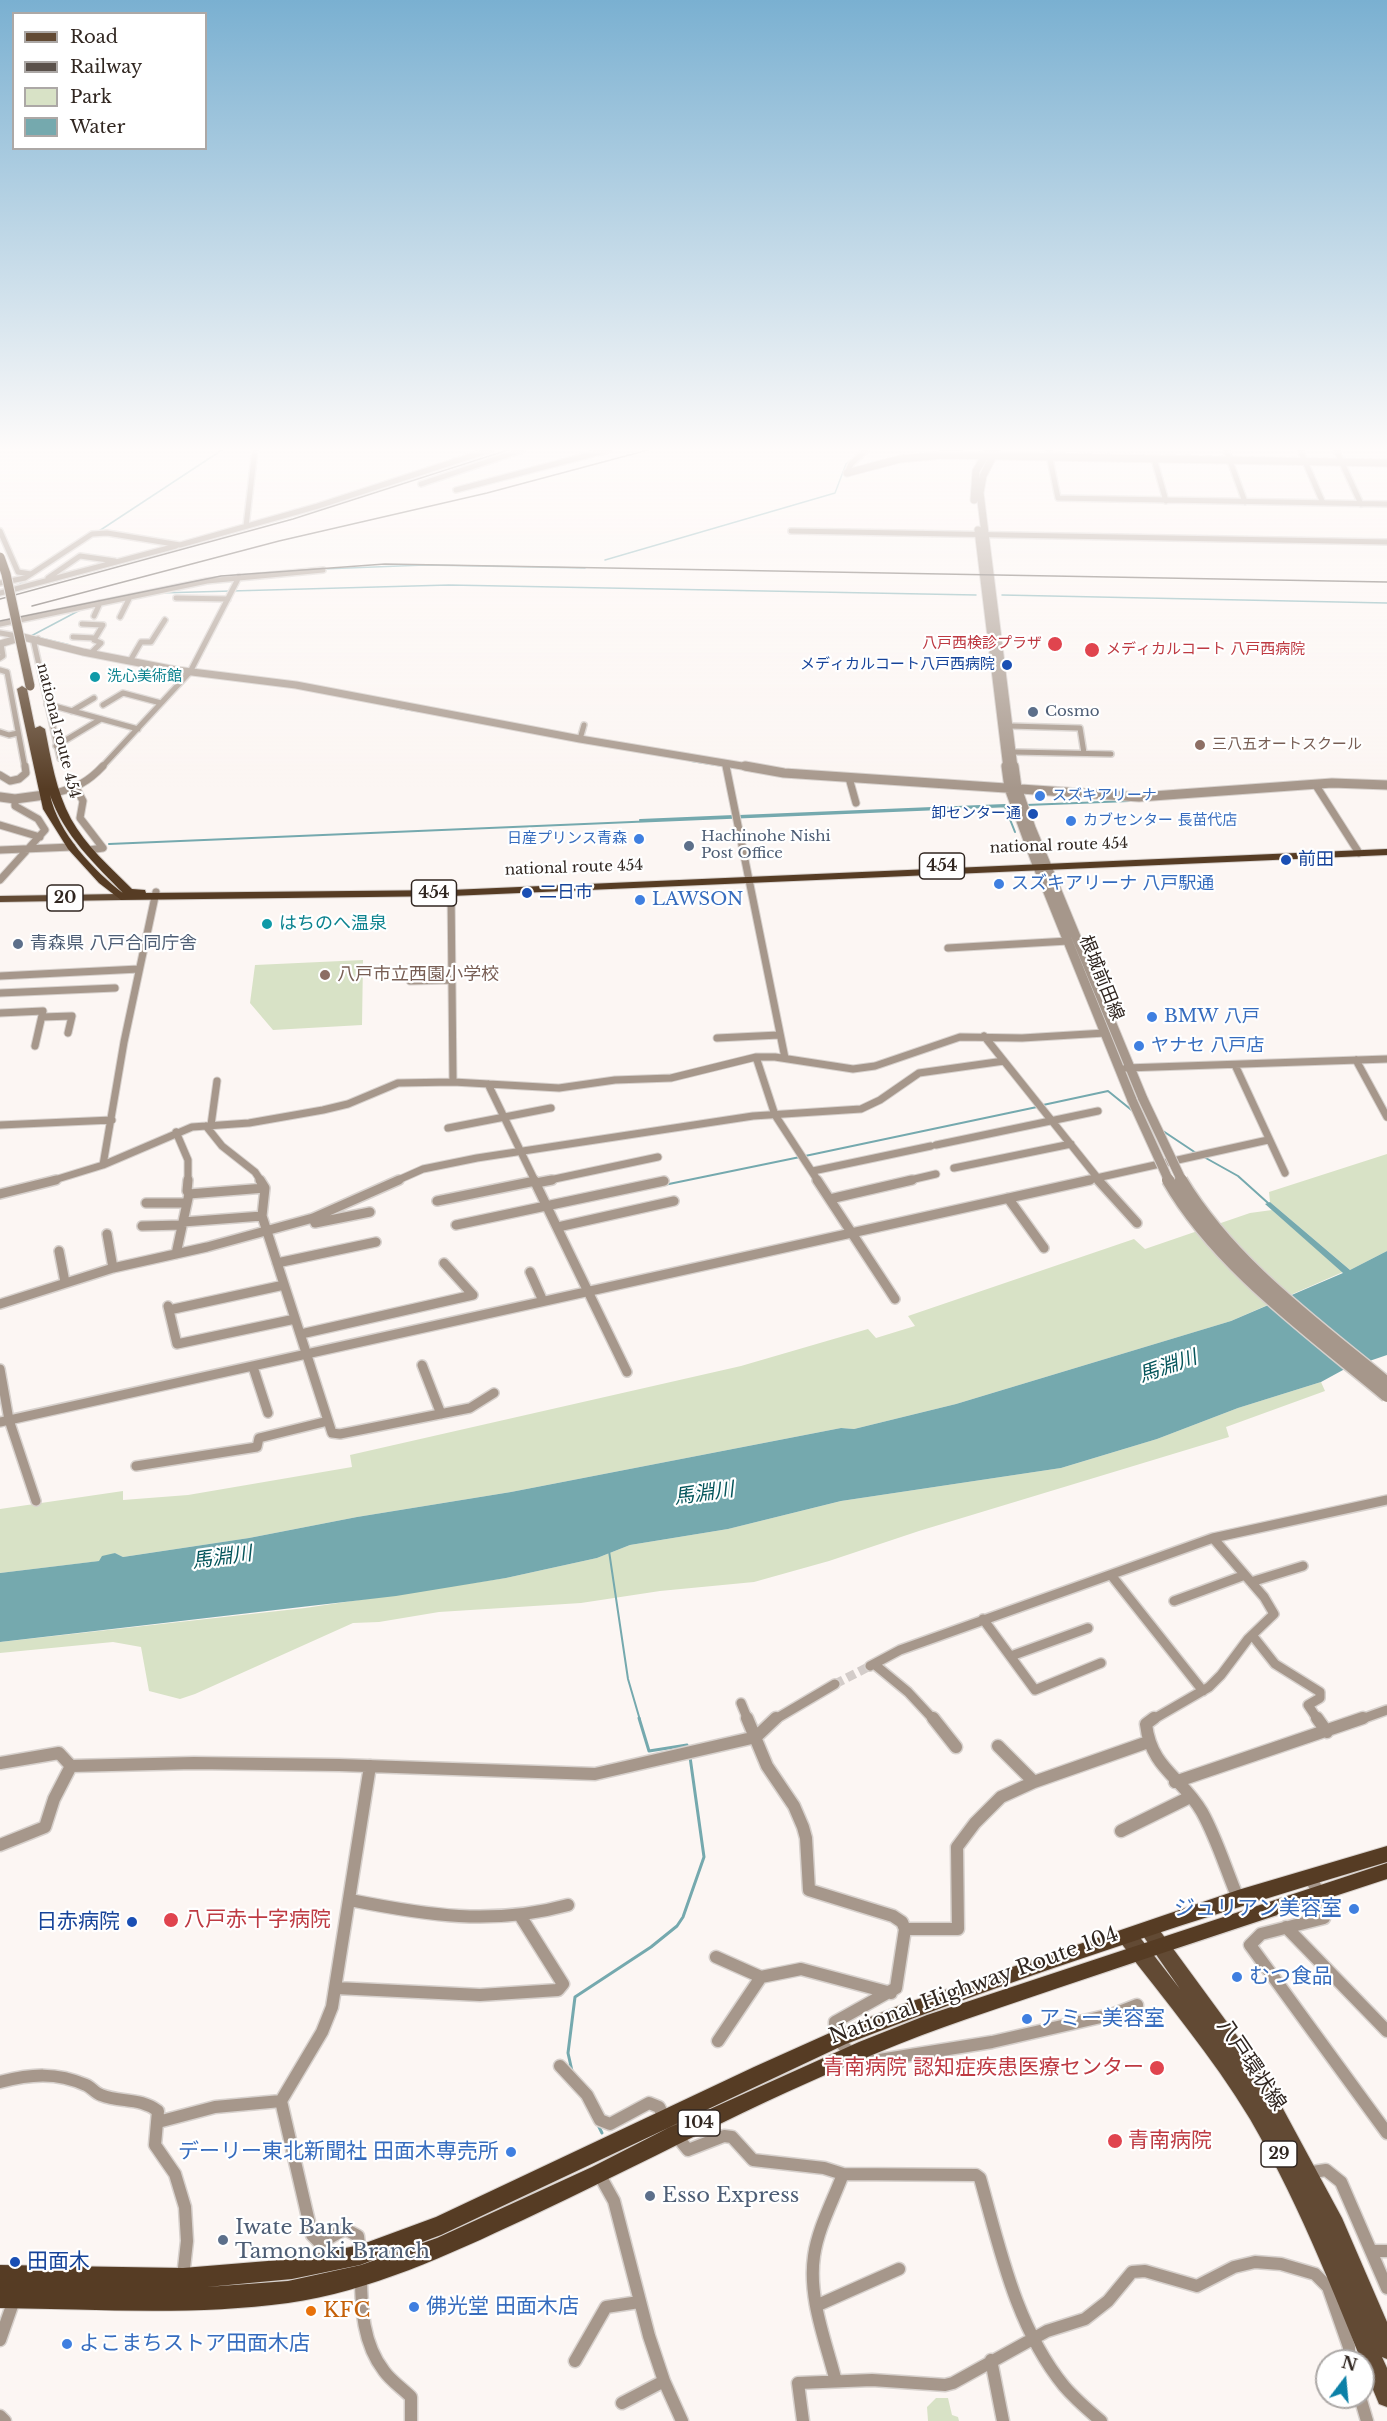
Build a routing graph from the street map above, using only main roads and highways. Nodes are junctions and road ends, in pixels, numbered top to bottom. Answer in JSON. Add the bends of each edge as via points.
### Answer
{"nodes":[{"id":1,"x":2,"y":563,"type":"edge"},
{"id":2,"x":0,"y":585,"type":"edge"},
{"id":3,"x":26,"y":688,"type":"junction"},
{"id":4,"x":1387,"y":847,"type":"edge"},
{"id":5,"x":1357,"y":851,"type":"junction"},
{"id":6,"x":1387,"y":852,"type":"edge"},
{"id":7,"x":0,"y":894,"type":"edge"},
{"id":8,"x":121,"y":894,"type":"junction"},
{"id":9,"x":0,"y":899,"type":"edge"},
{"id":10,"x":1387,"y":1854,"type":"edge"},
{"id":11,"x":1387,"y":1871,"type":"edge"},
{"id":12,"x":1315,"y":1885,"type":"junction"},
{"id":13,"x":1143,"y":1941,"type":"junction"},
{"id":14,"x":670,"y":2127,"type":"junction"},
{"id":15,"x":1300,"y":2175,"type":"junction"},
{"id":16,"x":360,"y":2265,"type":"junction"},
{"id":17,"x":0,"y":2276,"type":"edge"},
{"id":18,"x":7,"y":2297,"type":"edge"},
{"id":19,"x":1387,"y":2348,"type":"edge"},
{"id":20,"x":1387,"y":2396,"type":"edge"}],
"edges":[{"from":1,"to":3,"type":"highway","name":"national route 454","bridge":true},
{"from":2,"to":3,"type":"highway","name":"national route 454"},
{"from":3,"to":8,"type":"highway","name":"national route 454","via":[[65,819]]},
{"from":3,"to":8,"type":"highway","name":"national route 454","via":[[43,795],[59,830]]},
{"from":4,"to":5,"type":"highway","name":"national route 454","number":"454"},
{"from":5,"to":6,"type":"highway","name":"national route 454","number":"454"},
{"from":5,"to":8,"type":"highway","name":"national route 454","number":"454","via":[[451,890]]},
{"from":7,"to":8,"type":"main road","number":"20"},
{"from":8,"to":9,"type":"main road","number":"20"},
{"from":10,"to":12,"type":"highway","name":"National Highway Route 104","number":"104"},
{"from":11,"to":12,"type":"highway","name":"National Highway Route 104","number":"104"},
{"from":12,"to":13,"type":"highway","name":"National Highway Route 104","number":"104"},
{"from":12,"to":13,"type":"highway","name":"National Highway Route 104","number":"104","via":[[1238,1898]]},
{"from":13,"to":14,"type":"highway","name":"National Highway Route 104","number":"104","via":[[927,2024],[845,2046]]},
{"from":13,"to":15,"type":"main road","name":"八戸環状線","number":"29"},
{"from":14,"to":16,"type":"highway","name":"National Highway Route 104","number":"104","via":[[441,2225]]},
{"from":14,"to":16,"type":"highway","name":"National Highway Route 104","number":"104","via":[[599,2174],[441,2247]]},
{"from":15,"to":19,"type":"main road","name":"八戸環状線","number":"29","via":[[1335,2225]]},
{"from":15,"to":20,"type":"main road","name":"八戸環状線","number":"29"},
{"from":16,"to":17,"type":"highway","name":"National Highway Route 104","number":"104","via":[[183,2279]]},
{"from":16,"to":18,"type":"highway","name":"National Highway Route 104","number":"104","via":[[288,2292],[180,2300]]}]}
